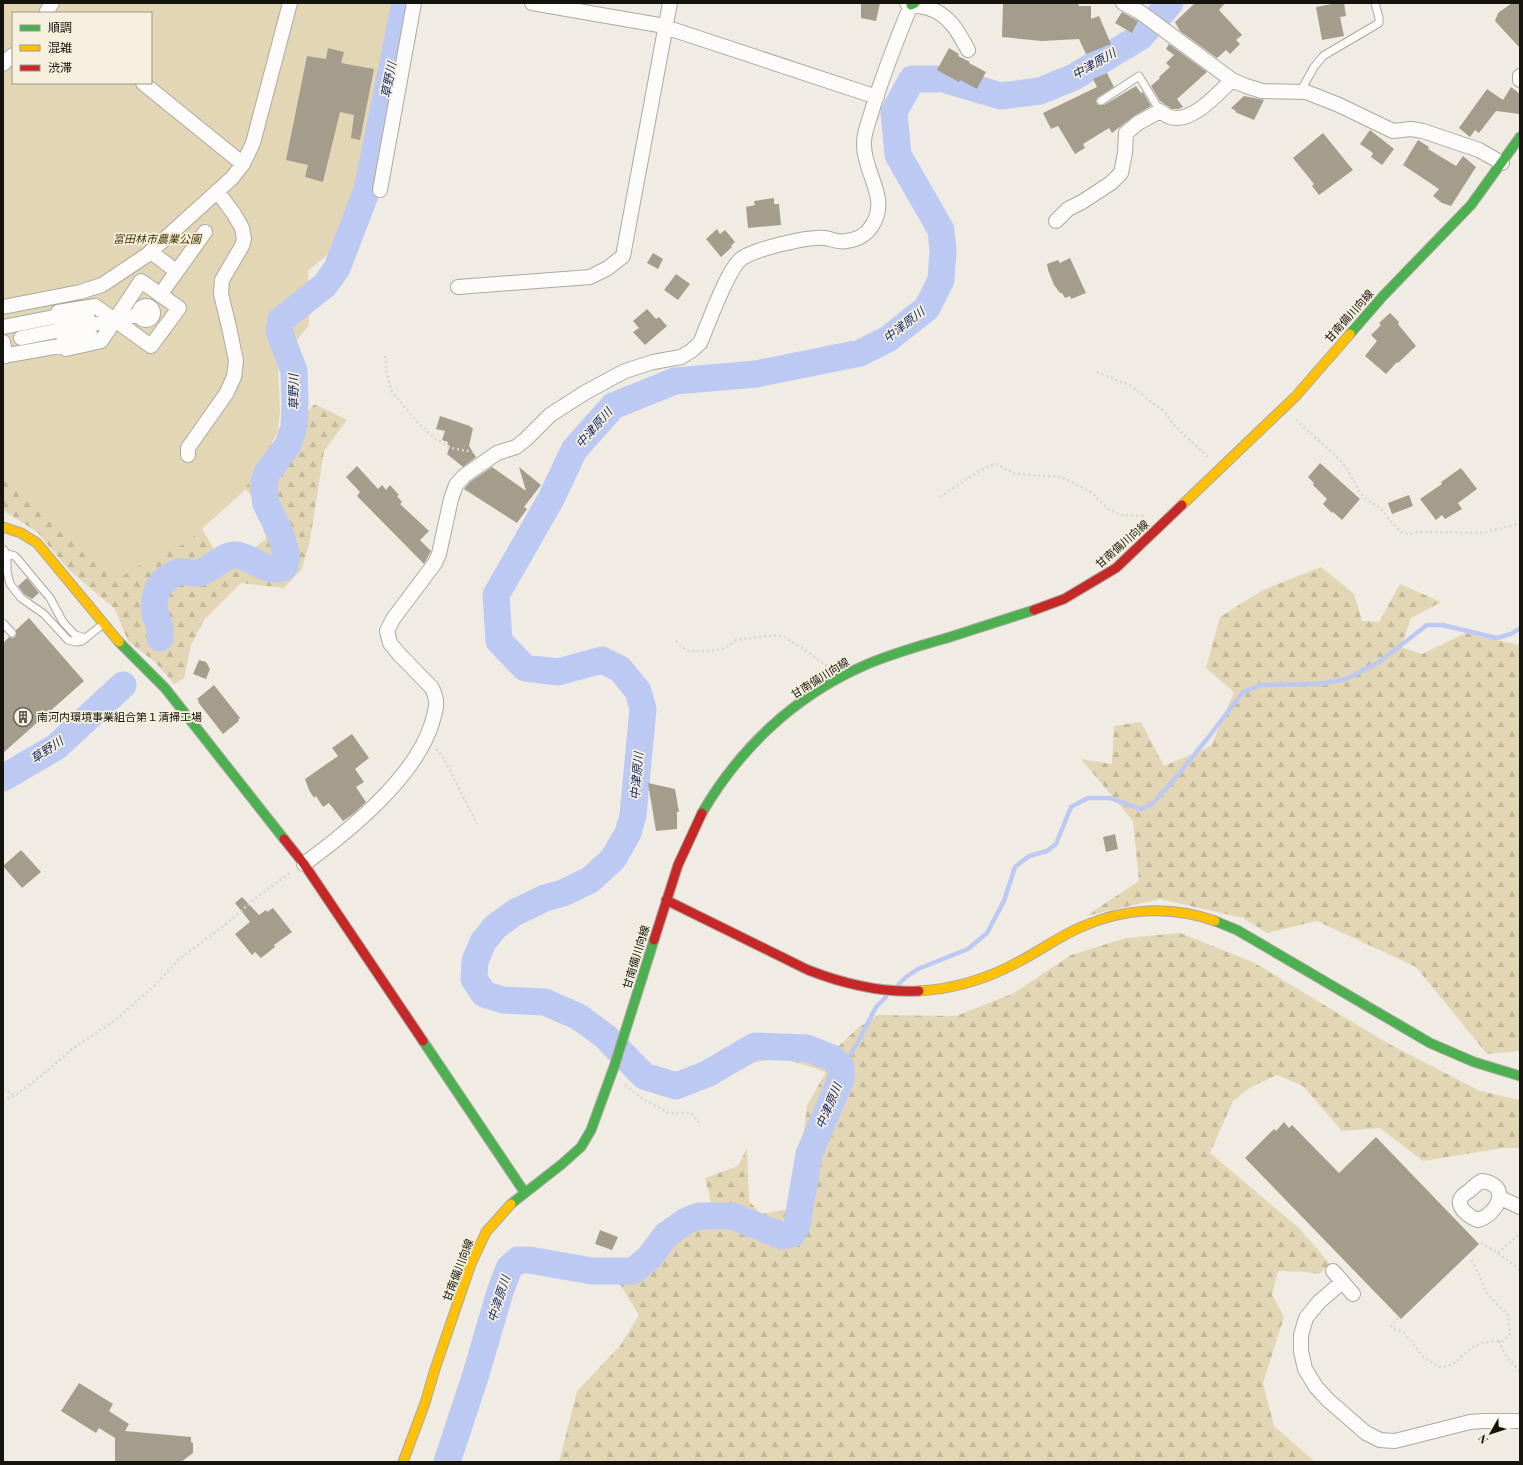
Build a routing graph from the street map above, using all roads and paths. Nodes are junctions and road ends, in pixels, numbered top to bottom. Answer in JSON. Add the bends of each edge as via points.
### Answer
{"nodes":[{"id":1,"x":290,"y":3,"type":"edge"},
{"id":2,"x":414,"y":3,"type":"edge"},
{"id":3,"x":532,"y":3,"type":"edge"},
{"id":4,"x":670,"y":3,"type":"edge"},
{"id":5,"x":1123,"y":3,"type":"edge"},
{"id":6,"x":1375,"y":3,"type":"edge"},
{"id":7,"x":911,"y":4,"type":"edge"},
{"id":8,"x":665,"y":27,"type":"junction"},
{"id":9,"x":968,"y":50,"type":"dead end"},
{"id":10,"x":12,"y":56,"type":"edge"},
{"id":11,"x":3,"y":64,"type":"edge"},
{"id":12,"x":1520,"y":76,"type":"edge"},
{"id":13,"x":1232,"y":80,"type":"junction"},
{"id":14,"x":1520,"y":80,"type":"edge"},
{"id":15,"x":144,"y":84,"type":"edge"},
{"id":16,"x":1300,"y":92,"type":"junction"},
{"id":17,"x":877,"y":97,"type":"junction"},
{"id":18,"x":1101,"y":101,"type":"dead end"},
{"id":19,"x":1160,"y":111,"type":"junction"},
{"id":20,"x":1520,"y":137,"type":"edge"},
{"id":21,"x":1502,"y":163,"type":"junction"},
{"id":22,"x":244,"y":164,"type":"junction"},
{"id":23,"x":380,"y":190,"type":"dead end"},
{"id":24,"x":217,"y":191,"type":"junction"},
{"id":25,"x":1056,"y":221,"type":"dead end"},
{"id":26,"x":205,"y":232,"type":"dead end"},
{"id":27,"x":151,"y":252,"type":"junction"},
{"id":28,"x":176,"y":272,"type":"junction"},
{"id":29,"x":458,"y":288,"type":"dead end"},
{"id":30,"x":160,"y":295,"type":"junction"},
{"id":31,"x":3,"y":307,"type":"edge"},
{"id":32,"x":144,"y":314,"type":"junction"},
{"id":33,"x":59,"y":316,"type":"junction"},
{"id":34,"x":29,"y":322,"type":"junction"},
{"id":35,"x":95,"y":324,"type":"junction"},
{"id":36,"x":165,"y":327,"type":"junction"},
{"id":37,"x":12,"y":338,"type":"edge"},
{"id":38,"x":65,"y":345,"type":"junction"},
{"id":39,"x":34,"y":350,"type":"junction"},
{"id":40,"x":3,"y":356,"type":"edge"},
{"id":41,"x":385,"y":356,"type":"dead end"},
{"id":42,"x":1097,"y":372,"type":"dead end"},
{"id":43,"x":1284,"y":409,"type":"junction"},
{"id":44,"x":188,"y":455,"type":"dead end"},
{"id":45,"x":490,"y":458,"type":"junction"},
{"id":46,"x":1221,"y":469,"type":"junction"},
{"id":47,"x":940,"y":497,"type":"dead end"},
{"id":48,"x":1520,"y":523,"type":"edge"},
{"id":49,"x":1163,"y":524,"type":"junction"},
{"id":50,"x":3,"y":527,"type":"edge"},
{"id":51,"x":5,"y":551,"type":"edge"},
{"id":52,"x":3,"y":623,"type":"edge"},
{"id":53,"x":104,"y":624,"type":"junction"},
{"id":54,"x":12,"y":633,"type":"dead end"},
{"id":55,"x":86,"y":638,"type":"junction"},
{"id":56,"x":676,"y":641,"type":"dead end"},
{"id":57,"x":836,"y":680,"type":"junction"},
{"id":58,"x":423,"y":745,"type":"junction"},
{"id":59,"x":477,"y":824,"type":"dead end"},
{"id":60,"x":304,"y":864,"type":"junction"},
{"id":61,"x":666,"y":900,"type":"junction"},
{"id":62,"x":1520,"y":1076,"type":"edge"},
{"id":63,"x":610,"y":1078,"type":"junction"},
{"id":64,"x":3,"y":1089,"type":"edge"},
{"id":65,"x":16,"y":1095,"type":"junction"},
{"id":66,"x":3,"y":1101,"type":"edge"},
{"id":67,"x":701,"y":1125,"type":"dead end"},
{"id":68,"x":525,"y":1193,"type":"junction"},
{"id":69,"x":1500,"y":1200,"type":"dead end"},
{"id":70,"x":1520,"y":1208,"type":"edge"},
{"id":71,"x":1520,"y":1233,"type":"edge"},
{"id":72,"x":1481,"y":1243,"type":"dead end"},
{"id":73,"x":1498,"y":1253,"type":"junction"},
{"id":74,"x":1470,"y":1258,"type":"dead end"},
{"id":75,"x":1520,"y":1270,"type":"edge"},
{"id":76,"x":1333,"y":1271,"type":"dead end"},
{"id":77,"x":1342,"y":1282,"type":"junction"},
{"id":78,"x":1353,"y":1294,"type":"dead end"},
{"id":79,"x":1398,"y":1318,"type":"dead end"},
{"id":80,"x":1500,"y":1341,"type":"junction"},
{"id":81,"x":1520,"y":1372,"type":"edge"},
{"id":82,"x":1520,"y":1421,"type":"edge"},
{"id":83,"x":403,"y":1462,"type":"edge"}],
"edges":[{"from":1,"to":22,"type":"street","via":[[253,143]]},
{"from":2,"to":23,"type":"street"},
{"from":3,"to":8,"type":"street"},
{"from":4,"to":8,"type":"street"},
{"from":5,"to":13,"type":"street","via":[[1140,12]]},
{"from":6,"to":16,"type":"lane","via":[[1379,23],[1323,56]]},
{"from":7,"to":9,"type":"street","via":[[931,8],[941,14],[959,32]]},
{"from":7,"to":17,"type":"street","via":[[892,50]]},
{"from":8,"to":17,"type":"street"},
{"from":8,"to":29,"type":"street","via":[[623,256],[608,268],[590,277]]},
{"from":10,"to":11,"type":"street"},
{"from":12,"to":14,"type":"street"},
{"from":13,"to":16,"type":"street","via":[[1262,91]]},
{"from":13,"to":19,"type":"street","via":[[1198,112],[1182,118],[1170,117]]},
{"from":15,"to":22,"type":"street"},
{"from":16,"to":21,"type":"street","via":[[1339,105],[1393,131],[1423,131],[1478,150]]},
{"from":17,"to":45,"type":"street","via":[[864,144],[865,157],[879,200],[878,214],[871,227],[859,238],[844,242],[825,238],[807,239],[755,251],[741,259],[731,270],[700,343],[692,351],[681,357],[625,371],[550,415],[516,447]]},
{"from":18,"to":19,"type":"lane","via":[[1139,76]]},
{"from":19,"to":25,"type":"street","via":[[1126,133],[1120,173],[1111,183],[1068,209]]},
{"from":20,"to":21,"type":"main road","name":"甘南備川向線"},
{"from":21,"to":43,"type":"main road","name":"甘南備川向線","via":[[1467,210],[1383,296]]},
{"from":22,"to":24,"type":"street"},
{"from":24,"to":27,"type":"street"},
{"from":24,"to":44,"type":"street","via":[[240,223],[244,238],[222,280],[221,294],[236,361],[234,377],[226,394],[188,448]]},
{"from":26,"to":28,"type":"street"},
{"from":27,"to":28,"type":"street"},
{"from":27,"to":31,"type":"street","via":[[102,285],[80,292]]},
{"from":28,"to":30,"type":"street"},
{"from":30,"to":32,"type":"street"},
{"from":30,"to":35,"type":"street","via":[[141,281]]},
{"from":30,"to":36,"type":"street","via":[[179,308]]},
{"from":32,"to":35,"type":"street"},
{"from":32,"to":35,"type":"street"},
{"from":32,"to":35,"type":"street"},
{"from":32,"to":36,"type":"street"},
{"from":33,"to":34,"type":"street"},
{"from":33,"to":35,"type":"street"},
{"from":33,"to":35,"type":"street","via":[[58,312]]},
{"from":34,"to":37,"type":"street"},
{"from":34,"to":37,"type":"street"},
{"from":35,"to":36,"type":"street","via":[[151,346]]},
{"from":35,"to":37,"type":"street"},
{"from":35,"to":38,"type":"street"},
{"from":35,"to":38,"type":"street","via":[[66,349]]},
{"from":37,"to":39,"type":"street"},
{"from":38,"to":39,"type":"street"},
{"from":39,"to":40,"type":"street"},
{"from":41,"to":45,"type":"path","via":[[392,392],[419,424],[451,448],[474,451]]},
{"from":42,"to":46,"type":"path","via":[[1130,386],[1166,413],[1174,424]]},
{"from":43,"to":46,"type":"main road","name":"甘南備川向線"},
{"from":43,"to":48,"type":"path","via":[[1339,459],[1360,493],[1380,508],[1403,533],[1484,533]]},
{"from":45,"to":58,"type":"street","via":[[464,476],[456,485],[435,563],[393,619],[387,631],[390,642],[432,688],[436,697],[437,707]]},
{"from":46,"to":49,"type":"main road","name":"甘南備川向線"},
{"from":47,"to":49,"type":"path","via":[[970,476],[996,464],[1015,474],[1062,477],[1092,492],[1114,512],[1121,515],[1154,516]]},
{"from":49,"to":57,"type":"main road","name":"甘南備川向線","via":[[1116,568],[1063,599],[889,656],[859,667]]},
{"from":50,"to":53,"type":"main road","via":[[27,535],[37,543]]},
{"from":51,"to":55,"type":"lane","via":[[14,556],[50,598],[63,622],[72,632]]},
{"from":51,"to":55,"type":"lane","via":[[10,584],[21,598],[44,614],[68,640],[76,642]]},
{"from":52,"to":54,"type":"lane"},
{"from":53,"to":55,"type":"lane"},
{"from":53,"to":60,"type":"main road","via":[[122,646],[165,688]]},
{"from":56,"to":57,"type":"path","via":[[688,651],[712,651],[725,648],[744,638],[774,635],[784,637],[829,668]]},
{"from":57,"to":61,"type":"main road","name":"甘南備川向線","via":[[805,700],[761,735],[729,772],[698,820]]},
{"from":58,"to":59,"type":"path","via":[[435,748],[443,757]]},
{"from":58,"to":60,"type":"street","via":[[413,763],[388,791],[354,824]]},
{"from":60,"to":65,"type":"path","via":[[257,897],[178,960],[118,1018],[72,1049]]},
{"from":60,"to":68,"type":"main road"},
{"from":61,"to":62,"type":"main road","via":[[829,979],[890,992],[937,990],[991,976],[1091,922],[1112,916],[1136,911],[1192,914],[1237,930],[1450,1053],[1474,1064]]},
{"from":61,"to":63,"type":"main road","name":"甘南備川向線"},
{"from":63,"to":67,"type":"path","via":[[669,1113],[691,1113]]},
{"from":63,"to":68,"type":"main road","name":"甘南備川向線","via":[[591,1130],[581,1147]]},
{"from":64,"to":65,"type":"path"},
{"from":65,"to":66,"type":"path"},
{"from":68,"to":83,"type":"main road","name":"甘南備川向線","via":[[492,1224],[478,1246]]},
{"from":69,"to":70,"type":"street"},
{"from":71,"to":73,"type":"path"},
{"from":72,"to":73,"type":"path"},
{"from":73,"to":75,"type":"path"},
{"from":74,"to":80,"type":"path","via":[[1486,1290],[1508,1315],[1510,1334]]},
{"from":76,"to":77,"type":"street"},
{"from":77,"to":78,"type":"street"},
{"from":77,"to":82,"type":"street","via":[[1319,1302],[1306,1318],[1301,1335],[1301,1351],[1306,1370],[1316,1387],[1366,1433],[1380,1440],[1395,1441],[1470,1422]]},
{"from":79,"to":80,"type":"path","via":[[1391,1326],[1404,1333],[1422,1357],[1439,1368],[1453,1365],[1479,1344]]},
{"from":80,"to":81,"type":"path","via":[[1504,1353]]}]}
